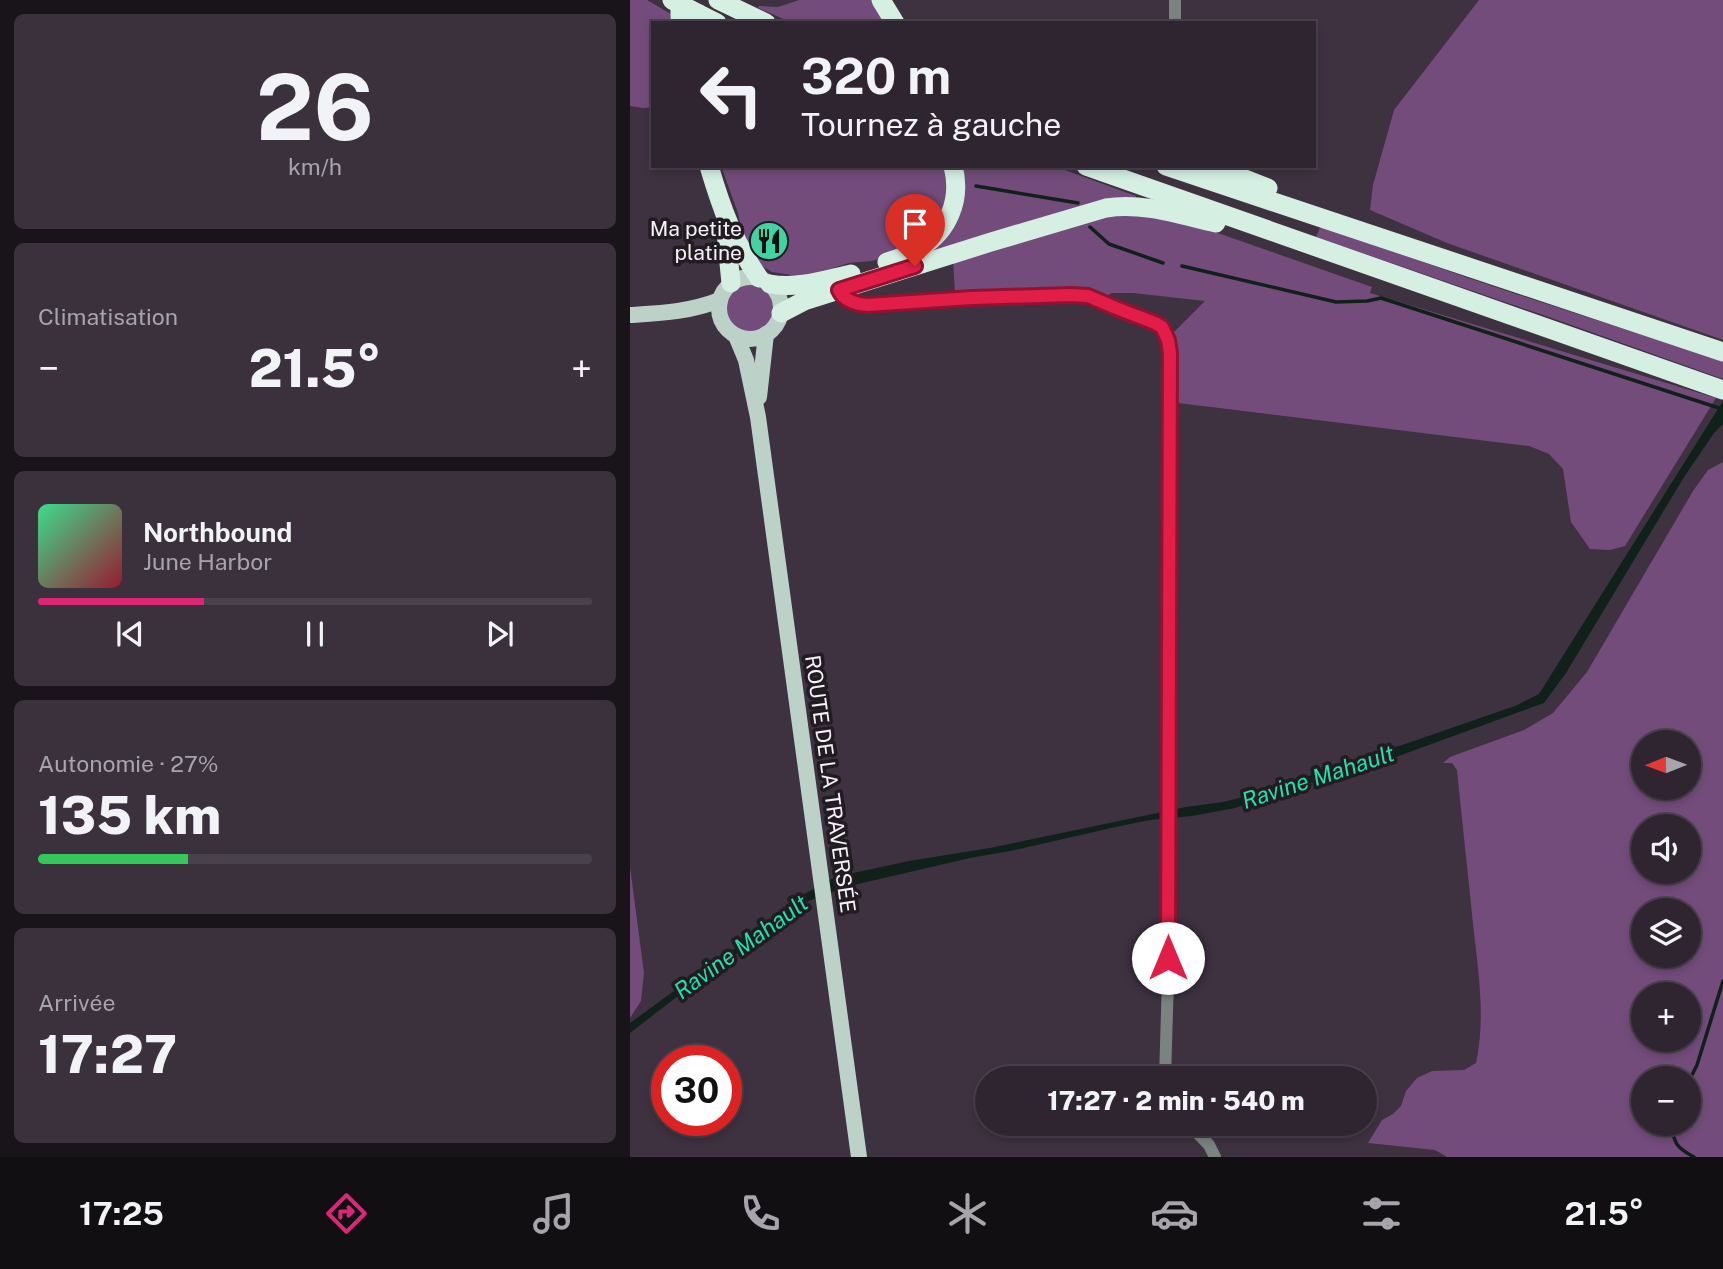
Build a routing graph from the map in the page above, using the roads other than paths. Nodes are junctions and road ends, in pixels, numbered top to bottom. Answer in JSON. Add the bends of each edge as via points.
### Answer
{"nodes":[{"id":1,"x":672,"y":0,"type":"edge"},
{"id":2,"x":680,"y":0,"type":"edge"},
{"id":3,"x":718,"y":0,"type":"edge"},
{"id":4,"x":881,"y":0,"type":"edge"},
{"id":5,"x":1175,"y":0,"type":"edge"},
{"id":6,"x":708,"y":19,"type":"edge"},
{"id":7,"x":680,"y":21,"type":"edge"},
{"id":8,"x":762,"y":21,"type":"edge"},
{"id":9,"x":894,"y":21,"type":"edge"},
{"id":10,"x":1175,"y":21,"type":"edge"},
{"id":11,"x":710,"y":168,"type":"edge"},
{"id":12,"x":953,"y":168,"type":"edge"},
{"id":13,"x":1093,"y":168,"type":"edge"},
{"id":14,"x":1172,"y":168,"type":"edge"},
{"id":15,"x":1218,"y":168,"type":"edge"},
{"id":16,"x":723,"y":211,"type":"junction"},
{"id":17,"x":1302,"y":243,"type":"junction"},
{"id":18,"x":1484,"y":273,"type":"junction"},
{"id":19,"x":764,"y":281,"type":"junction"},
{"id":20,"x":731,"y":283,"type":"junction"},
{"id":21,"x":839,"y":290,"type":"junction"},
{"id":22,"x":720,"y":300,"type":"junction"},
{"id":23,"x":669,"y":313,"type":"junction"},
{"id":24,"x":780,"y":313,"type":"junction"},
{"id":25,"x":630,"y":315,"type":"edge"},
{"id":26,"x":721,"y":320,"type":"junction"},
{"id":27,"x":766,"y":334,"type":"junction"},
{"id":28,"x":736,"y":336,"type":"junction"},
{"id":29,"x":1717,"y":350,"type":"edge"},
{"id":30,"x":1723,"y":390,"type":"edge"},
{"id":31,"x":758,"y":417,"type":"junction"},
{"id":32,"x":1165,"y":1066,"type":"edge"},
{"id":33,"x":1200,"y":1136,"type":"edge"},
{"id":34,"x":859,"y":1157,"type":"edge"},
{"id":35,"x":1215,"y":1157,"type":"edge"}],
"edges":[{"from":1,"to":6,"type":"highway","bridge":true},
{"from":2,"to":7,"type":"highway"},
{"from":3,"to":8,"type":"highway"},
{"from":4,"to":9,"type":"highway"},
{"from":5,"to":10,"type":"street"},
{"from":11,"to":16,"type":"highway"},
{"from":12,"to":19,"type":"highway","via":[[956,199],[951,216],[925,245],[858,272],[799,286]]},
{"from":13,"to":17,"type":"highway"},
{"from":14,"to":18,"type":"highway"},
{"from":15,"to":18,"type":"highway"},
{"from":16,"to":19,"type":"highway","via":[[742,253]]},
{"from":16,"to":20,"type":"highway"},
{"from":17,"to":21,"type":"highway","via":[[1142,207],[1117,206]]},
{"from":17,"to":30,"type":"highway"},
{"from":18,"to":29,"type":"highway"},
{"from":19,"to":20,"type":"main road","via":[[745,277]]},
{"from":19,"to":24,"type":"main road","via":[[778,296]]},
{"from":20,"to":22,"type":"main road"},
{"from":21,"to":24,"type":"highway"},
{"from":21,"to":32,"type":"street","via":[[845,299],[859,305],[1088,296],[1155,323],[1168,340]]},
{"from":22,"to":23,"type":"main road"},
{"from":22,"to":26,"type":"main road"},
{"from":23,"to":25,"type":"main road"},
{"from":23,"to":26,"type":"main road"},
{"from":24,"to":27,"type":"main road"},
{"from":26,"to":28,"type":"main road"},
{"from":27,"to":28,"type":"main road","via":[[748,339]]},
{"from":27,"to":31,"type":"main road","name":"ROUTE DE LA TRAVERSÉE"},
{"from":28,"to":31,"type":"main road","name":"ROUTE DE LA TRAVERSÉE"},
{"from":31,"to":34,"type":"main road","name":"ROUTE DE LA TRAVERSÉE"},
{"from":33,"to":35,"type":"street"}]}
